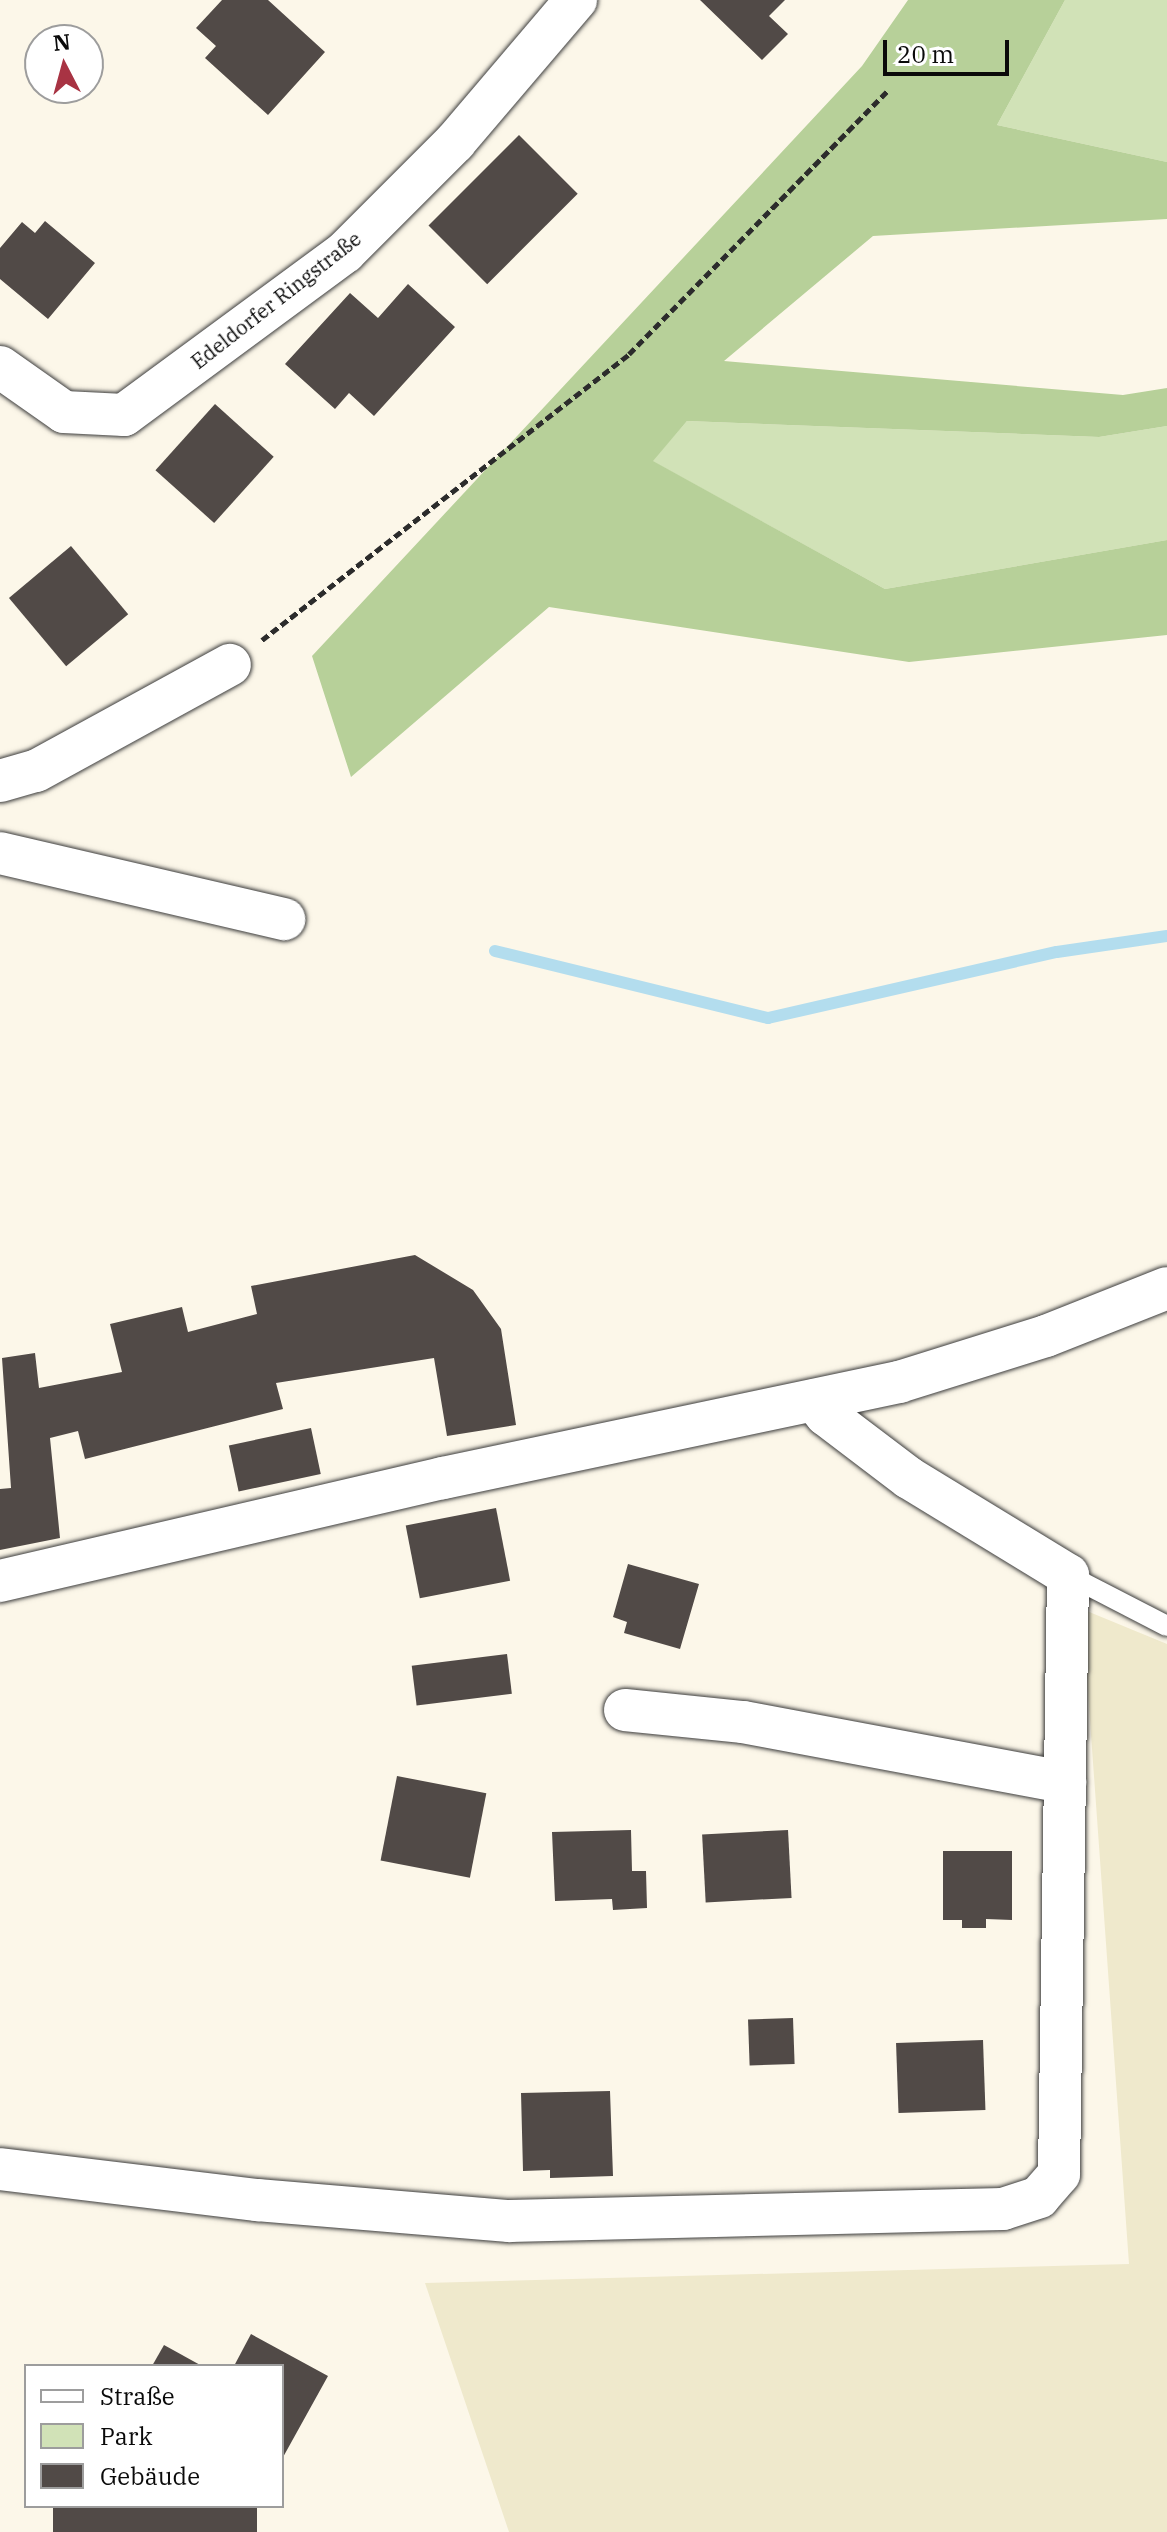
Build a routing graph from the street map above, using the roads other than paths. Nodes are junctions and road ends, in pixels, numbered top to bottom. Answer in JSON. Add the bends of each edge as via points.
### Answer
{"nodes":[{"id":1,"x":576,"y":0,"type":"edge"},
{"id":2,"x":0,"y":367,"type":"edge"},
{"id":3,"x":230,"y":665,"type":"road end"},
{"id":4,"x":0,"y":781,"type":"edge"},
{"id":5,"x":0,"y":853,"type":"edge"},
{"id":6,"x":284,"y":919,"type":"dead end"},
{"id":7,"x":1167,"y":1288,"type":"edge"},
{"id":8,"x":814,"y":1400,"type":"junction"},
{"id":9,"x":1068,"y":1575,"type":"junction"},
{"id":10,"x":0,"y":1581,"type":"edge"},
{"id":11,"x":1167,"y":1626,"type":"edge"},
{"id":12,"x":625,"y":1710,"type":"dead end"},
{"id":13,"x":1065,"y":1782,"type":"junction"},
{"id":14,"x":0,"y":2169,"type":"edge"}],
"edges":[{"from":1,"to":2,"type":"street","name":"Edeldorfer Ringstraße","via":[[455,142],[345,252],[124,415],[64,412]]},
{"from":3,"to":4,"type":"street","via":[[36,771]]},
{"from":5,"to":6,"type":"street"},
{"from":7,"to":8,"type":"street","via":[[1046,1336],[899,1382]]},
{"from":8,"to":9,"type":"street","via":[[909,1478]]},
{"from":8,"to":10,"type":"street","via":[[443,1478]]},
{"from":9,"to":11,"type":"lane"},
{"from":9,"to":13,"type":"street"},
{"from":12,"to":13,"type":"street","via":[[743,1722]]},
{"from":13,"to":14,"type":"street","via":[[1059,2174],[1039,2197],[1003,2209],[509,2221],[257,2200]]}]}
